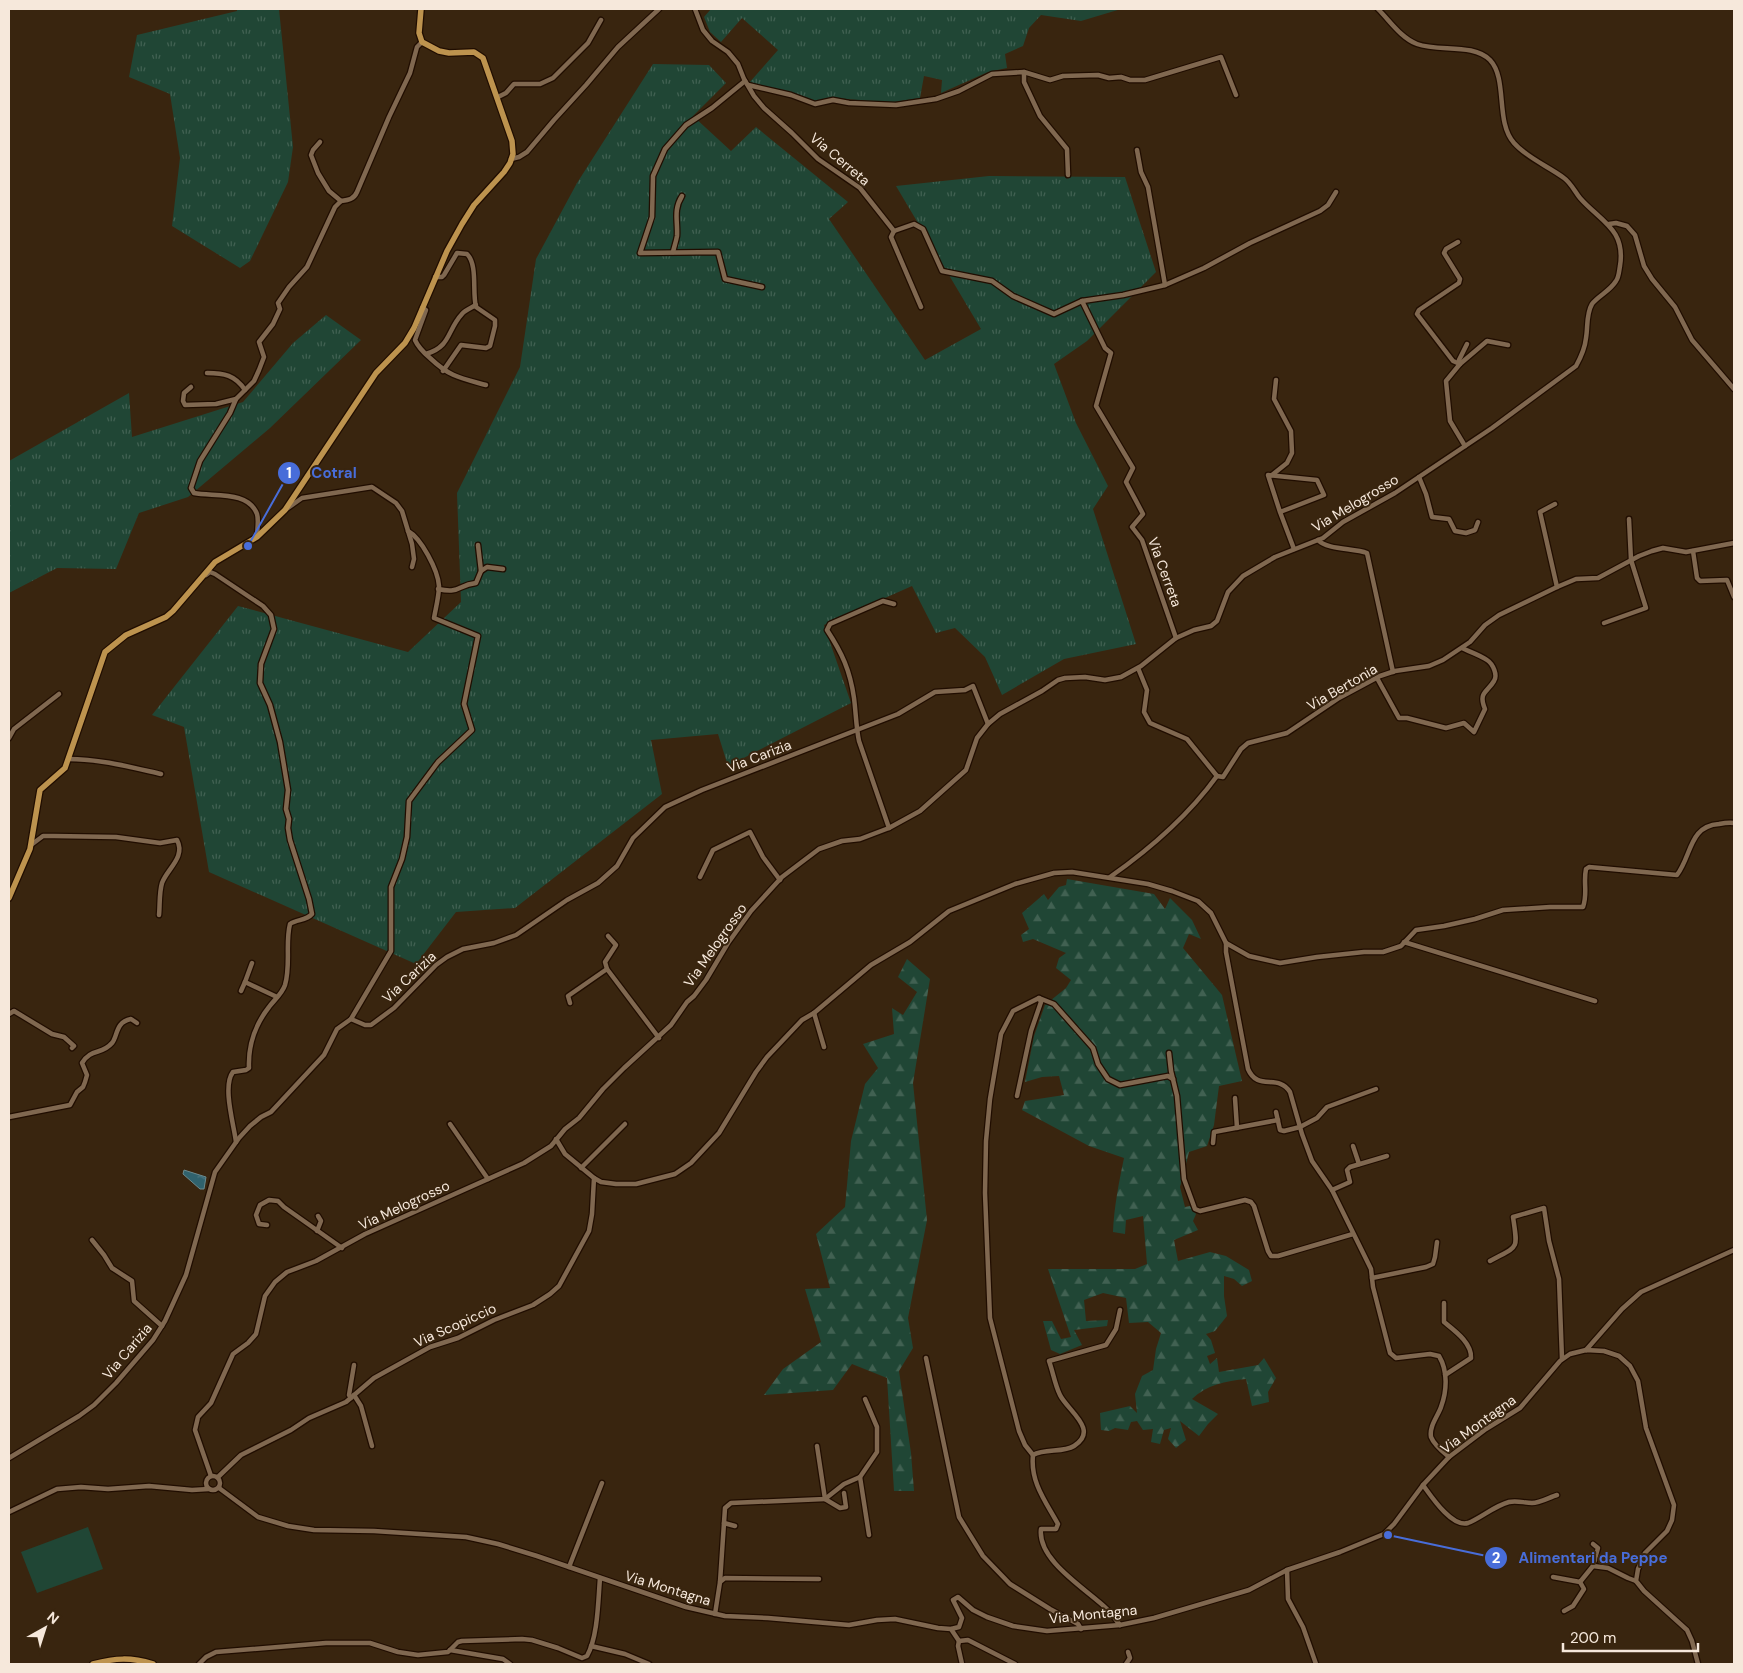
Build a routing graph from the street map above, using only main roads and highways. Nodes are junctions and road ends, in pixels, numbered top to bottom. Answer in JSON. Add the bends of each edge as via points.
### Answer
{"nodes":[{"id":1,"x":421,"y":9,"type":"edge"},
{"id":2,"x":9,"y":898,"type":"edge"},
{"id":3,"x":93,"y":1664,"type":"edge"},
{"id":4,"x":153,"y":1664,"type":"edge"}],
"edges":[{"from":1,"to":2,"type":"main road","via":[[419,33],[422,42],[444,52],[474,52],[486,62],[512,141],[512,160],[470,209],[447,250],[405,343],[376,373],[285,510],[257,537],[215,562],[174,611],[126,635],[105,652],[68,759],[62,771],[40,790],[31,845]]},
{"from":3,"to":4,"type":"main road","via":[[124,1658]]}]}
